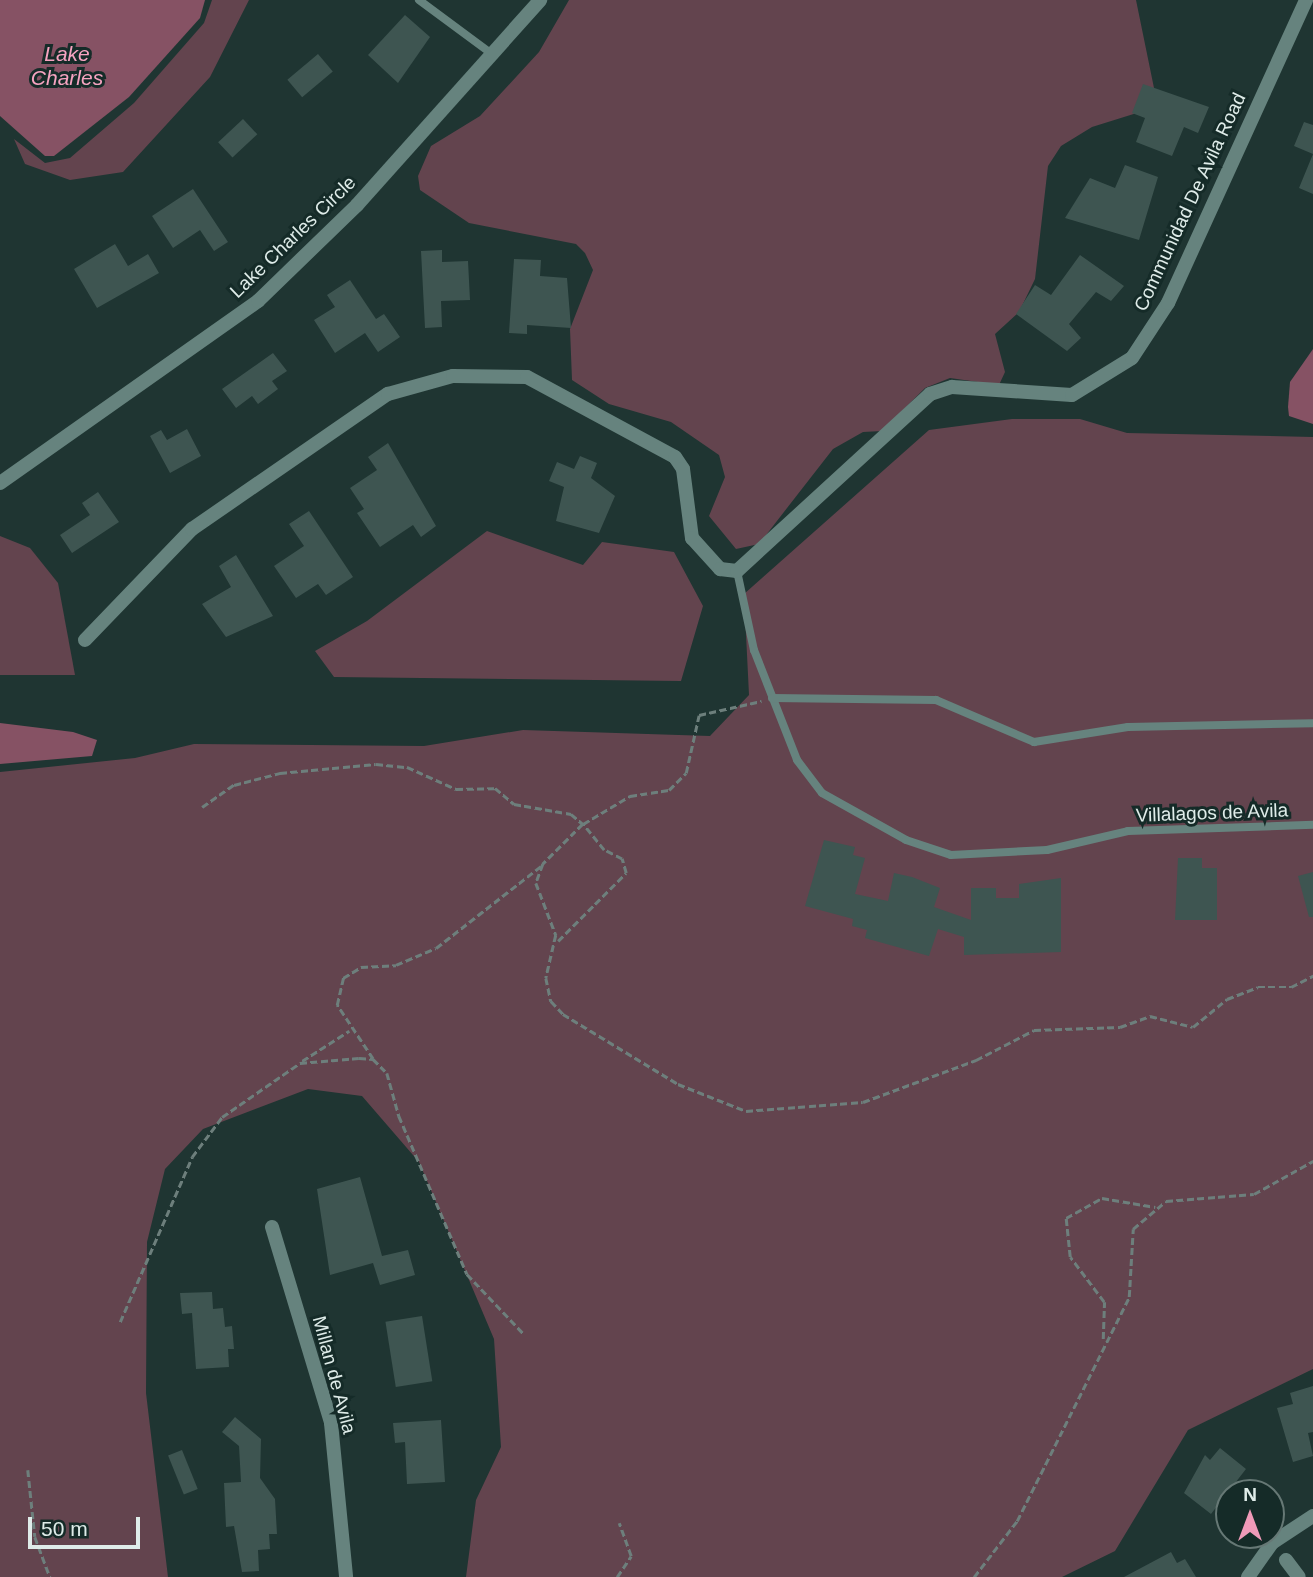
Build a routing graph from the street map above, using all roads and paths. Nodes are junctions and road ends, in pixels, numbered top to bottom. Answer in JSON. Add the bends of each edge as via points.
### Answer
{"nodes":[{"id":1,"x":419,"y":0,"type":"edge"},
{"id":2,"x":540,"y":0,"type":"edge"},
{"id":3,"x":1306,"y":0,"type":"edge"},
{"id":4,"x":492,"y":54,"type":"junction"},
{"id":5,"x":0,"y":483,"type":"edge"},
{"id":6,"x":737,"y":571,"type":"junction"},
{"id":7,"x":85,"y":640,"type":"dead end"},
{"id":8,"x":772,"y":698,"type":"junction"},
{"id":9,"x":1313,"y":723,"type":"edge"},
{"id":10,"x":202,"y":807,"type":"dead end"},
{"id":11,"x":583,"y":824,"type":"junction"},
{"id":12,"x":1313,"y":825,"type":"edge"},
{"id":13,"x":543,"y":864,"type":"junction"},
{"id":14,"x":556,"y":944,"type":"junction"},
{"id":15,"x":1313,"y":976,"type":"edge"},
{"id":16,"x":349,"y":1031,"type":"junction"},
{"id":17,"x":373,"y":1059,"type":"junction"},
{"id":18,"x":300,"y":1063,"type":"junction"},
{"id":19,"x":1313,"y":1161,"type":"edge"},
{"id":20,"x":1155,"y":1207,"type":"junction"},
{"id":21,"x":272,"y":1227,"type":"dead end"},
{"id":22,"x":120,"y":1322,"type":"dead end"},
{"id":23,"x":524,"y":1334,"type":"dead end"},
{"id":24,"x":1102,"y":1343,"type":"junction"},
{"id":25,"x":28,"y":1470,"type":"dead end"},
{"id":26,"x":1313,"y":1516,"type":"edge"},
{"id":27,"x":619,"y":1523,"type":"dead end"},
{"id":28,"x":1286,"y":1560,"type":"dead end"},
{"id":29,"x":50,"y":1577,"type":"edge"},
{"id":30,"x":346,"y":1577,"type":"edge"},
{"id":31,"x":617,"y":1577,"type":"edge"},
{"id":32,"x":974,"y":1577,"type":"edge"},
{"id":33,"x":1248,"y":1577,"type":"edge"},
{"id":34,"x":1299,"y":1577,"type":"edge"}],
"edges":[{"from":1,"to":4,"type":"lane"},
{"from":2,"to":4,"type":"street","name":"Lake Charles Circle"},
{"from":3,"to":6,"type":"street","name":"Communidad De Avila Road","via":[[1168,303],[1132,358],[1072,395],[952,387],[930,394],[763,554]]},
{"from":4,"to":5,"type":"street","name":"Lake Charles Circle","via":[[357,205],[258,301]]},
{"from":6,"to":7,"type":"street","via":[[713,564],[692,538],[683,469],[675,457],[527,377],[453,376],[388,394],[192,529]]},
{"from":6,"to":8,"type":"lane","name":"Villalagos de Avila","via":[[754,650]]},
{"from":8,"to":9,"type":"lane","via":[[936,700],[1034,742],[1179,723]]},
{"from":8,"to":11,"type":"path","via":[[699,715],[687,773],[669,790],[630,796]]},
{"from":8,"to":12,"type":"lane","name":"Villalagos de Avila","via":[[797,760],[822,793],[906,840],[951,856],[1047,850],[1128,831]]},
{"from":10,"to":11,"type":"path","via":[[234,785],[298,769],[386,764],[456,789],[495,788],[514,804],[564,810]]},
{"from":11,"to":13,"type":"path"},
{"from":11,"to":14,"type":"path","via":[[604,850],[622,859],[626,873],[570,923]]},
{"from":13,"to":14,"type":"path","via":[[538,893]]},
{"from":13,"to":16,"type":"path","via":[[436,948],[396,965],[349,971],[336,994]]},
{"from":14,"to":15,"type":"path","via":[[547,985],[563,1014],[678,1084],[746,1111],[863,1102],[1043,1028],[1120,1027],[1150,1016],[1193,1027],[1227,999],[1258,987],[1292,987]]},
{"from":16,"to":17,"type":"path"},
{"from":16,"to":18,"type":"path"},
{"from":17,"to":18,"type":"path"},
{"from":17,"to":23,"type":"path","via":[[392,1085],[399,1116],[467,1274]]},
{"from":18,"to":22,"type":"path","via":[[233,1108],[198,1146]]},
{"from":19,"to":20,"type":"path","via":[[1254,1194],[1186,1196]]},
{"from":20,"to":24,"type":"path","via":[[1133,1229],[1129,1297]]},
{"from":20,"to":24,"type":"path","via":[[1112,1197],[1092,1200],[1066,1218],[1070,1257],[1104,1302]]},
{"from":21,"to":30,"type":"street","name":"Millan de Avila","via":[[331,1423]]},
{"from":24,"to":32,"type":"path","via":[[1017,1521]]},
{"from":25,"to":29,"type":"path","via":[[35,1537]]},
{"from":26,"to":33,"type":"street","via":[[1272,1543]]},
{"from":27,"to":31,"type":"path","via":[[631,1556]]},
{"from":28,"to":34,"type":"street"}]}
